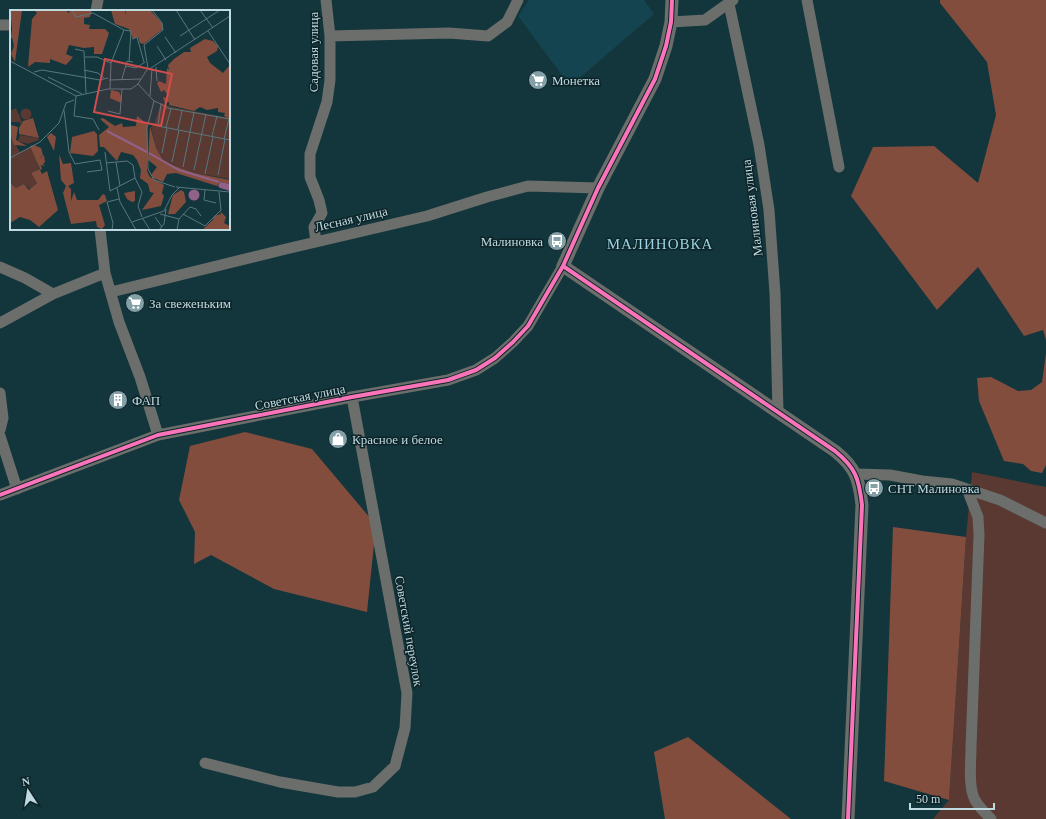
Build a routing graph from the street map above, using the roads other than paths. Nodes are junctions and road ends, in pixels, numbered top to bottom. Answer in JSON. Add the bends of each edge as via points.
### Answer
{"nodes":[{"id":1,"x":98,"y":0,"type":"edge"},
{"id":2,"x":326,"y":0,"type":"edge"},
{"id":3,"x":518,"y":0,"type":"edge"},
{"id":4,"x":672,"y":0,"type":"edge"},
{"id":5,"x":807,"y":0,"type":"edge"},
{"id":6,"x":731,"y":2,"type":"edge"},
{"id":7,"x":96,"y":10,"type":"edge"},
{"id":8,"x":671,"y":22,"type":"junction"},
{"id":9,"x":0,"y":24,"type":"edge"},
{"id":10,"x":10,"y":25,"type":"edge"},
{"id":11,"x":330,"y":36,"type":"junction"},
{"id":12,"x":839,"y":167,"type":"dead end"},
{"id":13,"x":598,"y":188,"type":"junction"},
{"id":14,"x":100,"y":230,"type":"edge"},
{"id":15,"x":316,"y":242,"type":"junction"},
{"id":16,"x":563,"y":266,"type":"junction"},
{"id":17,"x":0,"y":267,"type":"edge"},
{"id":18,"x":105,"y":274,"type":"junction"},
{"id":19,"x":111,"y":292,"type":"junction"},
{"id":20,"x":53,"y":294,"type":"junction"},
{"id":21,"x":0,"y":323,"type":"edge"},
{"id":22,"x":0,"y":393,"type":"edge"},
{"id":23,"x":352,"y":397,"type":"junction"},
{"id":24,"x":778,"y":412,"type":"junction"},
{"id":25,"x":0,"y":430,"type":"edge"},
{"id":26,"x":158,"y":435,"type":"junction"},
{"id":27,"x":0,"y":436,"type":"edge"},
{"id":28,"x":856,"y":474,"type":"junction"},
{"id":29,"x":17,"y":489,"type":"junction"},
{"id":30,"x":967,"y":489,"type":"junction"},
{"id":31,"x":0,"y":495,"type":"edge"},
{"id":32,"x":1046,"y":523,"type":"edge"},
{"id":33,"x":205,"y":763,"type":"dead end"},
{"id":34,"x":848,"y":819,"type":"edge"},
{"id":35,"x":991,"y":819,"type":"edge"}],
"edges":[{"from":1,"to":7,"type":"street"},
{"from":2,"to":11,"type":"street","name":"Садовая улица"},
{"from":3,"to":11,"type":"street","via":[[507,22],[488,36],[449,33]]},
{"from":4,"to":8,"type":"street"},
{"from":5,"to":12,"type":"street"},
{"from":6,"to":8,"type":"street","via":[[705,20]]},
{"from":6,"to":24,"type":"street","name":"Малиновая улица","via":[[769,210],[775,293]]},
{"from":8,"to":13,"type":"street","via":[[655,79]]},
{"from":9,"to":10,"type":"street"},
{"from":11,"to":15,"type":"street","name":"Садовая улица","via":[[327,102],[310,154],[310,177],[322,213],[314,227]]},
{"from":13,"to":15,"type":"street","name":"Лесная улица","via":[[528,186],[427,216]]},
{"from":13,"to":16,"type":"street"},
{"from":14,"to":18,"type":"street"},
{"from":15,"to":19,"type":"street","name":"Лесная улица"},
{"from":16,"to":23,"type":"street","name":"Советская улица","via":[[528,326],[495,358],[476,370],[448,380]]},
{"from":16,"to":24,"type":"street"},
{"from":17,"to":20,"type":"street"},
{"from":18,"to":19,"type":"street"},
{"from":18,"to":20,"type":"street"},
{"from":19,"to":26,"type":"street"},
{"from":20,"to":21,"type":"street"},
{"from":22,"to":25,"type":"street","via":[[3,418]]},
{"from":23,"to":26,"type":"street","name":"Советская улица"},
{"from":23,"to":33,"type":"street","name":"Советский переулок","via":[[407,693],[405,728],[395,766],[373,787],[355,792],[338,792],[280,782]]},
{"from":24,"to":28,"type":"street","via":[[835,451],[847,461]]},
{"from":26,"to":29,"type":"street","name":"Советская улица"},
{"from":27,"to":29,"type":"street"},
{"from":28,"to":30,"type":"street","via":[[890,474],[952,484]]},
{"from":28,"to":34,"type":"street","via":[[862,505]]},
{"from":29,"to":31,"type":"street","name":"Советская улица"},
{"from":30,"to":32,"type":"street","via":[[1000,500]]},
{"from":30,"to":35,"type":"street","via":[[978,517],[979,535],[971,779],[974,798]]}]}
